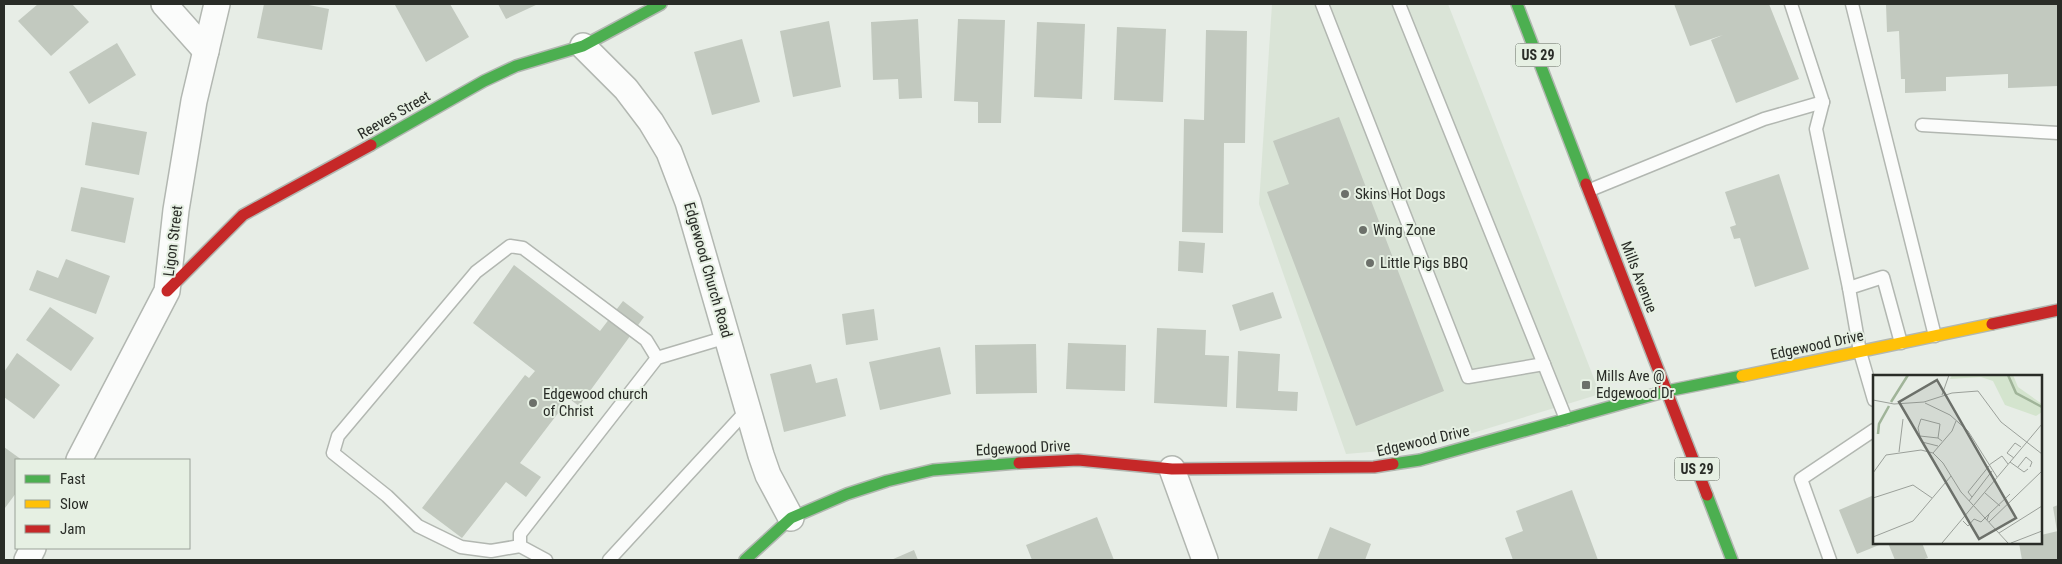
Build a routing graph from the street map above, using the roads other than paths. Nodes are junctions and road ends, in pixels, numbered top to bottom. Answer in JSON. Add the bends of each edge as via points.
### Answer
{"nodes":[{"id":1,"x":164,"y":4,"type":"edge"},
{"id":2,"x":217,"y":4,"type":"edge"},
{"id":3,"x":661,"y":4,"type":"edge"},
{"id":4,"x":1322,"y":4,"type":"edge"},
{"id":5,"x":1399,"y":4,"type":"edge"},
{"id":6,"x":1517,"y":4,"type":"edge"},
{"id":7,"x":1791,"y":4,"type":"edge"},
{"id":8,"x":1852,"y":4,"type":"edge"},
{"id":9,"x":583,"y":46,"type":"junction"},
{"id":10,"x":206,"y":51,"type":"junction"},
{"id":11,"x":1822,"y":102,"type":"junction"},
{"id":12,"x":1922,"y":125,"type":"dead end"},
{"id":13,"x":2058,"y":133,"type":"edge"},
{"id":14,"x":1590,"y":190,"type":"junction"},
{"id":15,"x":1849,"y":288,"type":"junction"},
{"id":16,"x":167,"y":291,"type":"junction"},
{"id":17,"x":2058,"y":310,"type":"edge"},
{"id":18,"x":1935,"y":336,"type":"junction"},
{"id":19,"x":727,"y":337,"type":"junction"},
{"id":20,"x":1901,"y":343,"type":"junction"},
{"id":21,"x":1860,"y":352,"type":"junction"},
{"id":22,"x":657,"y":358,"type":"junction"},
{"id":23,"x":1544,"y":364,"type":"junction"},
{"id":24,"x":1667,"y":391,"type":"junction"},
{"id":25,"x":1873,"y":397,"type":"edge"},
{"id":26,"x":748,"y":409,"type":"junction"},
{"id":27,"x":1566,"y":419,"type":"junction"},
{"id":28,"x":1873,"y":431,"type":"edge"},
{"id":29,"x":80,"y":459,"type":"edge"},
{"id":30,"x":1172,"y":468,"type":"junction"},
{"id":31,"x":791,"y":518,"type":"junction"},
{"id":32,"x":520,"y":546,"type":"junction"},
{"id":33,"x":546,"y":560,"type":"edge"},
{"id":34,"x":609,"y":560,"type":"edge"},
{"id":35,"x":745,"y":560,"type":"edge"},
{"id":36,"x":1205,"y":560,"type":"edge"},
{"id":37,"x":1732,"y":560,"type":"edge"},
{"id":38,"x":1830,"y":560,"type":"edge"}],
"edges":[{"from":1,"to":10,"type":"street"},
{"from":2,"to":10,"type":"street","name":"Ligon Street"},
{"from":3,"to":9,"type":"street","name":"Reeves Street"},
{"from":4,"to":23,"type":"lane","via":[[1468,377]]},
{"from":5,"to":23,"type":"lane"},
{"from":6,"to":14,"type":"street","name":"Mills Avenue","number":"US 29"},
{"from":7,"to":11,"type":"lane"},
{"from":8,"to":18,"type":"lane"},
{"from":9,"to":16,"type":"street","name":"Reeves Street","via":[[516,66],[484,81],[243,215]]},
{"from":9,"to":19,"type":"street","name":"Edgewood Church Road","via":[[626,89],[669,152],[688,202]]},
{"from":10,"to":16,"type":"street","name":"Ligon Street","via":[[194,101],[176,210]]},
{"from":11,"to":14,"type":"lane","via":[[1764,119]]},
{"from":11,"to":15,"type":"lane","via":[[1816,129]]},
{"from":12,"to":13,"type":"lane"},
{"from":14,"to":24,"type":"street","name":"Mills Avenue","number":"US 29"},
{"from":15,"to":20,"type":"lane","via":[[1883,277]]},
{"from":15,"to":21,"type":"lane"},
{"from":16,"to":29,"type":"street","name":"Ligon Street"},
{"from":17,"to":18,"type":"street","name":"Edgewood Drive"},
{"from":18,"to":20,"type":"street","name":"Edgewood Drive"},
{"from":19,"to":22,"type":"lane"},
{"from":19,"to":26,"type":"street","name":"Edgewood Church Road"},
{"from":20,"to":21,"type":"street","name":"Edgewood Drive"},
{"from":21,"to":24,"type":"street","name":"Edgewood Drive"},
{"from":21,"to":25,"type":"lane"},
{"from":22,"to":32,"type":"lane","via":[[520,534]]},
{"from":22,"to":32,"type":"lane","via":[[646,340],[523,248],[510,246],[476,272],[338,436],[333,453],[387,496],[418,526],[461,546],[491,551]]},
{"from":23,"to":27,"type":"lane"},
{"from":24,"to":27,"type":"street","name":"Edgewood Drive"},
{"from":24,"to":37,"type":"street","name":"Mills Avenue","number":"US 29"},
{"from":26,"to":31,"type":"street","name":"Edgewood Church Road","via":[[768,475]]},
{"from":26,"to":34,"type":"lane"},
{"from":27,"to":30,"type":"street","name":"Edgewood Drive","via":[[1420,460],[1374,467]]},
{"from":28,"to":38,"type":"lane","via":[[1801,480]]},
{"from":30,"to":31,"type":"street","name":"Edgewood Drive","via":[[1078,460],[933,470],[846,494]]},
{"from":30,"to":36,"type":"street"},
{"from":31,"to":35,"type":"street","name":"Edgewood Drive"},
{"from":32,"to":33,"type":"lane"}]}
